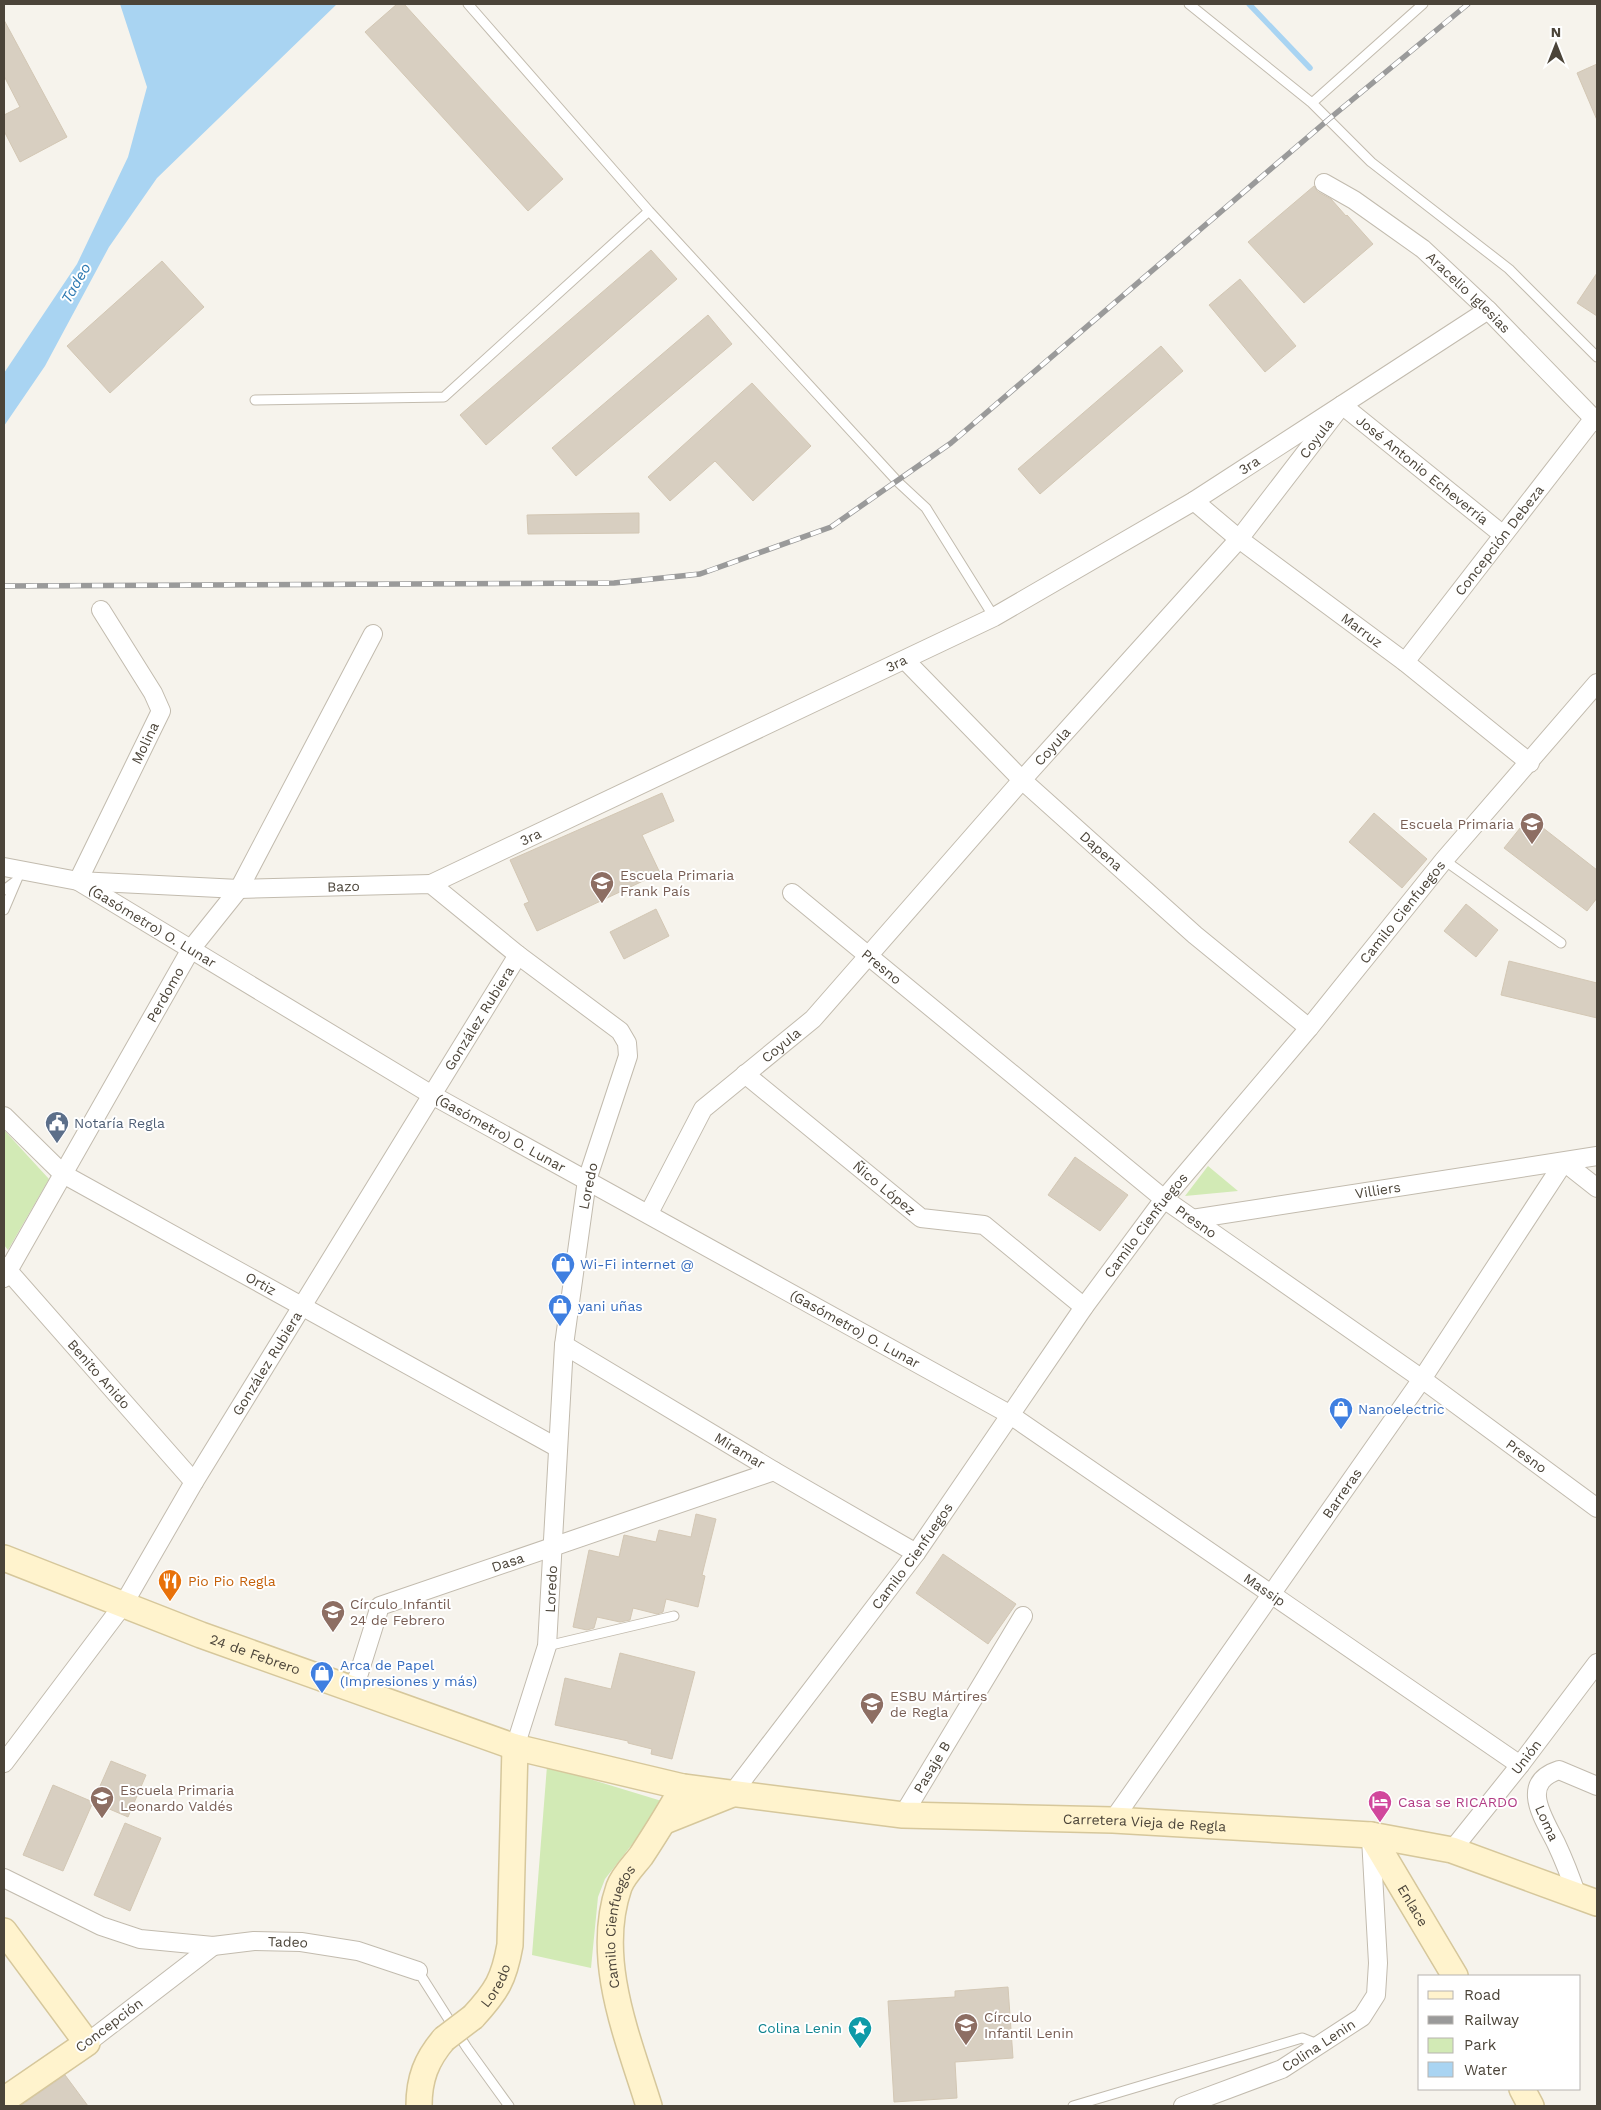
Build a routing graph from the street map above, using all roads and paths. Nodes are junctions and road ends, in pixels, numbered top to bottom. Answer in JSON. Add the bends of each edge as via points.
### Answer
{"nodes":[{"id":1,"x":468,"y":4,"type":"edge"},
{"id":2,"x":1188,"y":4,"type":"edge"},
{"id":3,"x":1423,"y":4,"type":"edge"},
{"id":4,"x":1312,"y":103,"type":"junction"},
{"id":5,"x":1324,"y":183,"type":"dead end"},
{"id":6,"x":649,"y":211,"type":"junction"},
{"id":7,"x":1488,"y":310,"type":"junction"},
{"id":8,"x":1597,"y":357,"type":"edge"},
{"id":9,"x":255,"y":400,"type":"dead end"},
{"id":10,"x":1342,"y":405,"type":"junction"},
{"id":11,"x":1596,"y":420,"type":"edge"},
{"id":12,"x":1194,"y":501,"type":"junction"},
{"id":13,"x":1502,"y":534,"type":"junction"},
{"id":14,"x":1239,"y":539,"type":"junction"},
{"id":15,"x":101,"y":610,"type":"dead end"},
{"id":16,"x":994,"y":616,"type":"junction"},
{"id":17,"x":373,"y":634,"type":"dead end"},
{"id":18,"x":905,"y":660,"type":"junction"},
{"id":19,"x":1405,"y":662,"type":"junction"},
{"id":20,"x":1597,"y":683,"type":"edge"},
{"id":21,"x":1530,"y":763,"type":"junction"},
{"id":22,"x":1022,"y":780,"type":"junction"},
{"id":23,"x":1444,"y":860,"type":"junction"},
{"id":24,"x":13,"y":873,"type":"edge"},
{"id":25,"x":78,"y":881,"type":"junction"},
{"id":26,"x":431,"y":884,"type":"junction"},
{"id":27,"x":239,"y":889,"type":"junction"},
{"id":28,"x":4,"y":890,"type":"edge"},
{"id":29,"x":792,"y":893,"type":"dead end"},
{"id":30,"x":4,"y":910,"type":"edge"},
{"id":31,"x":1561,"y":943,"type":"dead end"},
{"id":32,"x":191,"y":949,"type":"junction"},
{"id":33,"x":518,"y":954,"type":"junction"},
{"id":34,"x":869,"y":957,"type":"junction"},
{"id":35,"x":1309,"y":1028,"type":"junction"},
{"id":36,"x":746,"y":1074,"type":"junction"},
{"id":37,"x":432,"y":1095,"type":"junction"},
{"id":38,"x":4,"y":1116,"type":"edge"},
{"id":39,"x":1597,"y":1156,"type":"edge"},
{"id":40,"x":1564,"y":1162,"type":"junction"},
{"id":41,"x":63,"y":1174,"type":"junction"},
{"id":42,"x":587,"y":1180,"type":"junction"},
{"id":43,"x":1597,"y":1188,"type":"edge"},
{"id":44,"x":1164,"y":1199,"type":"junction"},
{"id":45,"x":649,"y":1213,"type":"junction"},
{"id":46,"x":1192,"y":1219,"type":"junction"},
{"id":47,"x":5,"y":1271,"type":"edge"},
{"id":48,"x":302,"y":1307,"type":"junction"},
{"id":49,"x":1084,"y":1307,"type":"junction"},
{"id":50,"x":564,"y":1345,"type":"junction"},
{"id":51,"x":1422,"y":1379,"type":"junction"},
{"id":52,"x":1010,"y":1414,"type":"junction"},
{"id":53,"x":558,"y":1448,"type":"junction"},
{"id":54,"x":774,"y":1471,"type":"junction"},
{"id":55,"x":194,"y":1482,"type":"junction"},
{"id":56,"x":1597,"y":1508,"type":"edge"},
{"id":57,"x":553,"y":1548,"type":"junction"},
{"id":58,"x":916,"y":1553,"type":"junction"},
{"id":59,"x":4,"y":1558,"type":"edge"},
{"id":60,"x":1272,"y":1595,"type":"junction"},
{"id":61,"x":123,"y":1605,"type":"junction"},
{"id":62,"x":674,"y":1616,"type":"dead end"},
{"id":63,"x":1023,"y":1616,"type":"dead end"},
{"id":64,"x":548,"y":1646,"type":"junction"},
{"id":65,"x":1597,"y":1663,"type":"edge"},
{"id":66,"x":354,"y":1689,"type":"junction"},
{"id":67,"x":515,"y":1748,"type":"junction"},
{"id":68,"x":4,"y":1764,"type":"edge"},
{"id":69,"x":1520,"y":1765,"type":"junction"},
{"id":70,"x":1597,"y":1786,"type":"edge"},
{"id":71,"x":683,"y":1788,"type":"junction"},
{"id":72,"x":731,"y":1795,"type":"junction"},
{"id":73,"x":903,"y":1815,"type":"junction"},
{"id":74,"x":1113,"y":1820,"type":"junction"},
{"id":75,"x":665,"y":1821,"type":"junction"},
{"id":76,"x":1371,"y":1834,"type":"junction"},
{"id":77,"x":1452,"y":1850,"type":"junction"},
{"id":78,"x":4,"y":1878,"type":"edge"},
{"id":79,"x":1587,"y":1900,"type":"edge"},
{"id":80,"x":4,"y":1931,"type":"edge"},
{"id":81,"x":213,"y":1946,"type":"junction"},
{"id":82,"x":418,"y":1971,"type":"joint"},
{"id":83,"x":1454,"y":1975,"type":"edge"},
{"id":84,"x":87,"y":2043,"type":"junction"},
{"id":85,"x":1321,"y":2045,"type":"junction"},
{"id":86,"x":4,"y":2100,"type":"edge"},
{"id":87,"x":420,"y":2106,"type":"edge"},
{"id":88,"x":509,"y":2106,"type":"edge"},
{"id":89,"x":649,"y":2106,"type":"edge"},
{"id":90,"x":1073,"y":2106,"type":"edge"},
{"id":91,"x":1182,"y":2106,"type":"edge"}],
"edges":[{"from":1,"to":6,"type":"lane"},
{"from":2,"to":4,"type":"lane"},
{"from":3,"to":4,"type":"lane"},
{"from":4,"to":8,"type":"lane","via":[[1371,162],[1509,269]]},
{"from":5,"to":7,"type":"street","name":"Aracelio Iglesias","via":[[1423,249]]},
{"from":6,"to":9,"type":"lane","via":[[444,397]]},
{"from":6,"to":16,"type":"lane","via":[[898,482],[926,508]]},
{"from":7,"to":10,"type":"street","name":"Coyula"},
{"from":7,"to":11,"type":"street","name":"Aracelio Iglesias"},
{"from":10,"to":12,"type":"street","name":"3ra"},
{"from":10,"to":13,"type":"street","name":"José Antonio Echeverría"},
{"from":10,"to":14,"type":"street","name":"Coyula"},
{"from":11,"to":13,"type":"street","name":"Concepción Debeza"},
{"from":12,"to":14,"type":"street","name":"Marruz"},
{"from":12,"to":16,"type":"street","name":"3ra"},
{"from":13,"to":19,"type":"street","name":"Concepción Debeza"},
{"from":14,"to":19,"type":"street","name":"Marruz"},
{"from":14,"to":22,"type":"street","name":"Coyula"},
{"from":15,"to":25,"type":"street","name":"Molina","via":[[154,693],[161,711]]},
{"from":16,"to":18,"type":"street","name":"3ra"},
{"from":17,"to":27,"type":"street","name":"Perdomo"},
{"from":18,"to":22,"type":"street","name":"Dapena"},
{"from":18,"to":26,"type":"street","name":"3ra"},
{"from":19,"to":21,"type":"street","name":"Marruz"},
{"from":20,"to":21,"type":"street","name":"Camilo Cienfuegos"},
{"from":21,"to":23,"type":"street","name":"Camilo Cienfuegos"},
{"from":22,"to":34,"type":"street","name":"Coyula"},
{"from":22,"to":35,"type":"street","name":"Dapena","via":[[1195,935]]},
{"from":23,"to":31,"type":"lane"},
{"from":23,"to":35,"type":"street","name":"Camilo Cienfuegos"},
{"from":24,"to":25,"type":"street","name":"Bazo"},
{"from":24,"to":28,"type":"lane"},
{"from":24,"to":30,"type":"lane"},
{"from":25,"to":27,"type":"street","name":"Bazo"},
{"from":25,"to":32,"type":"street","name":"(Gasómetro) O. Lunar"},
{"from":26,"to":27,"type":"street","name":"Bazo"},
{"from":26,"to":33,"type":"street"},
{"from":27,"to":32,"type":"street","name":"Perdomo"},
{"from":29,"to":34,"type":"street","name":"Presno"},
{"from":32,"to":37,"type":"street","name":"(Gasómetro) O. Lunar"},
{"from":32,"to":41,"type":"street","name":"Perdomo"},
{"from":33,"to":37,"type":"street","name":"González Rubiera"},
{"from":33,"to":42,"type":"street","name":"Loredo","via":[[620,1032],[627,1043],[628,1056]]},
{"from":34,"to":36,"type":"street","name":"Coyula","via":[[813,1018]]},
{"from":34,"to":44,"type":"street","name":"Presno"},
{"from":35,"to":44,"type":"street","name":"Camilo Cienfuegos"},
{"from":36,"to":45,"type":"street","name":"Coyula","via":[[702,1109]]},
{"from":36,"to":49,"type":"street","name":"Ñico López","via":[[921,1218],[984,1225]]},
{"from":37,"to":42,"type":"street","name":"(Gasómetro) O. Lunar"},
{"from":37,"to":48,"type":"street","name":"González Rubiera"},
{"from":38,"to":41,"type":"street","name":"Ortiz"},
{"from":39,"to":40,"type":"street","name":"Villiers"},
{"from":40,"to":43,"type":"street"},
{"from":40,"to":46,"type":"street","name":"Villiers"},
{"from":40,"to":51,"type":"street","name":"Barreras"},
{"from":41,"to":47,"type":"street","name":"Perdomo"},
{"from":41,"to":48,"type":"street","name":"Ortiz"},
{"from":42,"to":45,"type":"street","name":"(Gasómetro) O. Lunar"},
{"from":42,"to":50,"type":"street","name":"Loredo"},
{"from":44,"to":46,"type":"street","name":"Presno"},
{"from":44,"to":49,"type":"street","name":"Camilo Cienfuegos"},
{"from":45,"to":52,"type":"street","name":"(Gasómetro) O. Lunar"},
{"from":46,"to":51,"type":"street","name":"Presno"},
{"from":47,"to":55,"type":"street","name":"Benito Anido"},
{"from":48,"to":53,"type":"street","name":"Ortiz"},
{"from":48,"to":55,"type":"street","name":"González Rubiera"},
{"from":49,"to":52,"type":"street","name":"Camilo Cienfuegos"},
{"from":50,"to":53,"type":"street","name":"Loredo"},
{"from":50,"to":54,"type":"street","name":"Miramar"},
{"from":51,"to":56,"type":"street","name":"Presno"},
{"from":51,"to":60,"type":"street","name":"Barreras"},
{"from":52,"to":58,"type":"street","name":"Camilo Cienfuegos"},
{"from":52,"to":60,"type":"street","name":"Massip"},
{"from":53,"to":57,"type":"street","name":"Loredo"},
{"from":54,"to":57,"type":"street","name":"Dasa"},
{"from":54,"to":58,"type":"street","name":"Miramar"},
{"from":55,"to":61,"type":"street","name":"González Rubiera"},
{"from":57,"to":64,"type":"street","name":"Loredo"},
{"from":57,"to":66,"type":"street","name":"Dasa","via":[[380,1606]]},
{"from":58,"to":72,"type":"street","name":"Camilo Cienfuegos"},
{"from":59,"to":61,"type":"main road","name":"24 de Febrero"},
{"from":60,"to":69,"type":"street","name":"Massip"},
{"from":60,"to":74,"type":"street","name":"Barreras"},
{"from":61,"to":66,"type":"main road","name":"24 de Febrero"},
{"from":61,"to":68,"type":"street","name":"González Rubiera"},
{"from":62,"to":64,"type":"lane"},
{"from":63,"to":73,"type":"street","name":"Pasaje B"},
{"from":64,"to":67,"type":"street","name":"Loredo"},
{"from":65,"to":69,"type":"street","name":"Unión"},
{"from":66,"to":67,"type":"main road","name":"24 de Febrero"},
{"from":67,"to":71,"type":"main road","name":"24 de Febrero"},
{"from":67,"to":87,"type":"main road","name":"Loredo","bridge":true,"via":[[510,1945],[504,1974],[487,2002],[431,2054],[420,2086]]},
{"from":69,"to":77,"type":"street","name":"Unión"},
{"from":70,"to":79,"type":"street","name":"Loma","via":[[1559,1770],[1548,1774],[1539,1785],[1536,1799],[1568,1870]]},
{"from":71,"to":72,"type":"main road","name":"Carretera Vieja de Regla"},
{"from":71,"to":75,"type":"main road","name":"Camilo Cienfuegos"},
{"from":72,"to":73,"type":"main road","name":"Carretera Vieja de Regla"},
{"from":72,"to":75,"type":"main road"},
{"from":73,"to":74,"type":"main road","name":"Carretera Vieja de Regla"},
{"from":74,"to":76,"type":"main road","name":"Carretera Vieja de Regla"},
{"from":75,"to":89,"type":"main road","name":"Camilo Cienfuegos","via":[[619,1885],[612,1917],[611,1974]]},
{"from":76,"to":77,"type":"main road","name":"Carretera Vieja de Regla"},
{"from":76,"to":83,"type":"main road","name":"Enlace"},
{"from":76,"to":85,"type":"street","name":"Colina Lenin","via":[[1378,1963],[1376,1995],[1362,2017]]},
{"from":77,"to":79,"type":"main road","name":"Carretera Vieja de Regla"},
{"from":78,"to":81,"type":"street","name":"Tadeo","via":[[101,1926],[140,1939]]},
{"from":80,"to":84,"type":"main road"},
{"from":81,"to":82,"type":"street","name":"Tadeo","via":[[254,1941],[301,1942],[358,1951]]},
{"from":81,"to":84,"type":"street","name":"Concepción"},
{"from":82,"to":88,"type":"lane","name":"Tadeo"},
{"from":84,"to":86,"type":"main road","name":"Concepción"},
{"from":85,"to":90,"type":"lane","via":[[1302,2038]]},
{"from":85,"to":91,"type":"street","name":"Colina Lenin","via":[[1282,2069]]}]}
